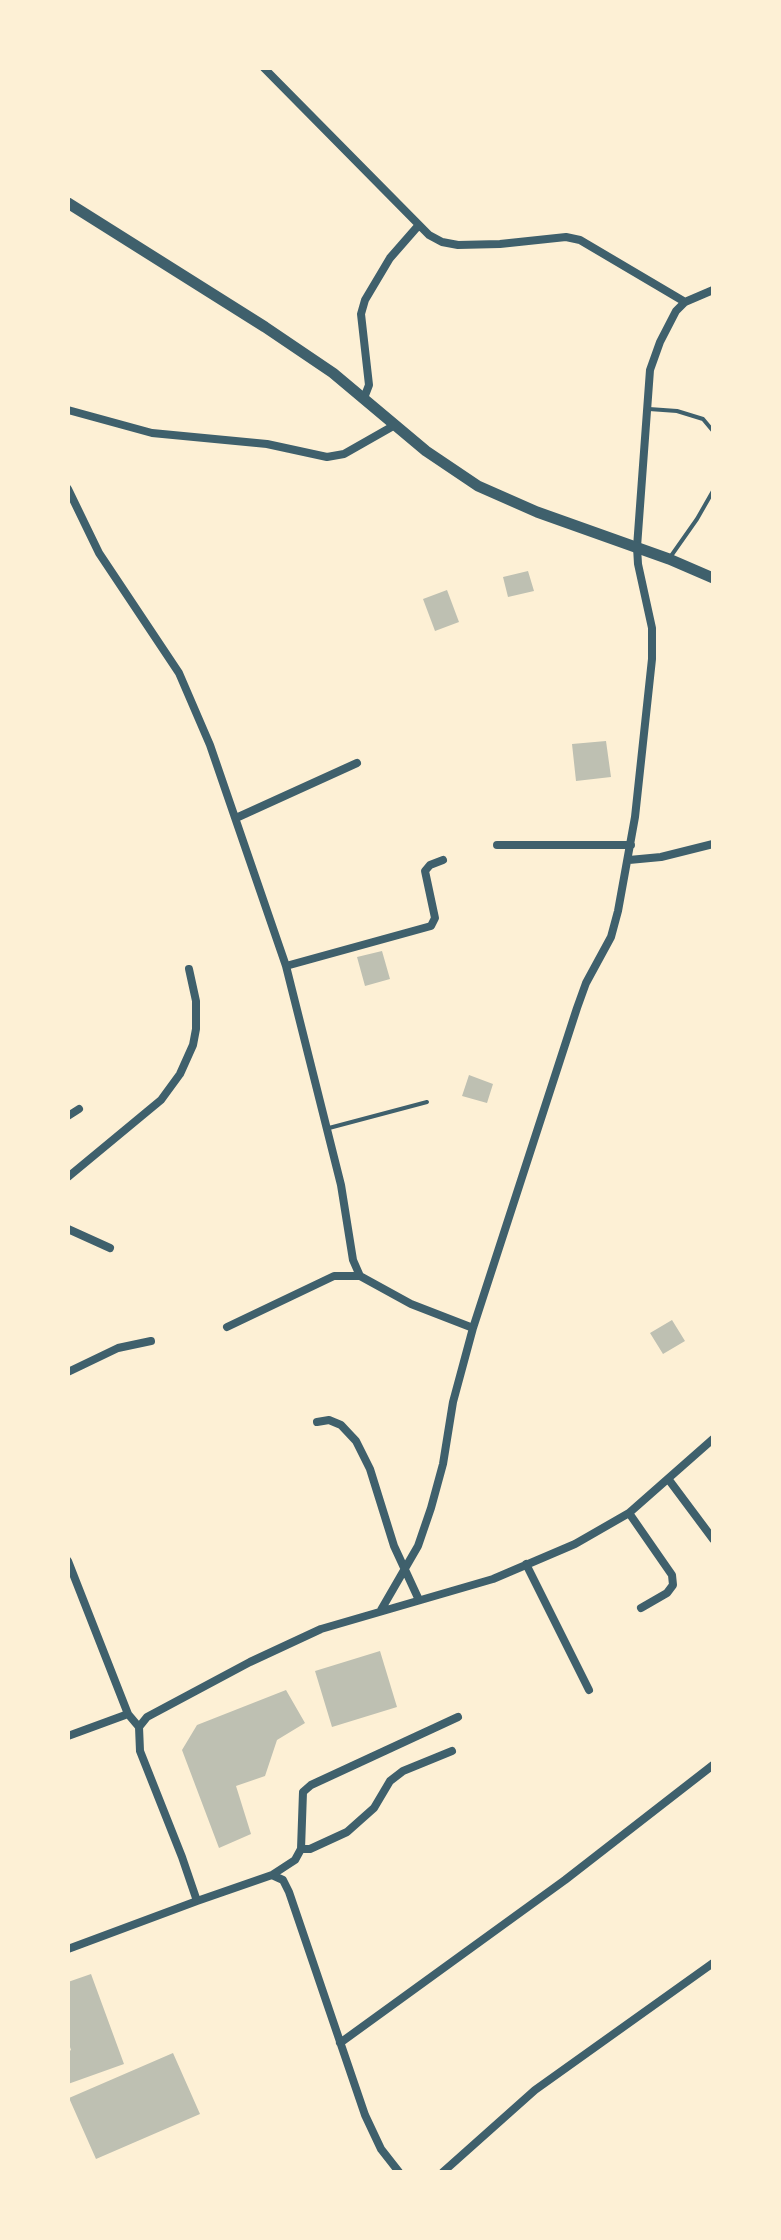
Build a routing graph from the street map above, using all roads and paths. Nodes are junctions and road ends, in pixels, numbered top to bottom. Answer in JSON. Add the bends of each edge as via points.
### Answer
{"nodes":[{"id":1,"x":264,"y":68,"type":"edge"},
{"id":2,"x":68,"y":203,"type":"edge"},
{"id":3,"x":418,"y":226,"type":"junction"},
{"id":4,"x":713,"y":290,"type":"edge"},
{"id":5,"x":685,"y":302,"type":"junction"},
{"id":6,"x":364,"y":398,"type":"junction"},
{"id":7,"x":647,"y":409,"type":"junction"},
{"id":8,"x":68,"y":410,"type":"edge"},
{"id":9,"x":395,"y":425,"type":"junction"},
{"id":10,"x":713,"y":431,"type":"edge"},
{"id":11,"x":68,"y":489,"type":"edge"},
{"id":12,"x":713,"y":491,"type":"edge"},
{"id":13,"x":637,"y":547,"type":"junction"},
{"id":14,"x":669,"y":559,"type":"junction"},
{"id":15,"x":713,"y":578,"type":"edge"},
{"id":16,"x":357,"y":763,"type":"dead end"},
{"id":17,"x":236,"y":818,"type":"junction"},
{"id":18,"x":713,"y":844,"type":"edge"},
{"id":19,"x":497,"y":845,"type":"dead end"},
{"id":20,"x":631,"y":845,"type":"junction"},
{"id":21,"x":443,"y":860,"type":"dead end"},
{"id":22,"x":629,"y":860,"type":"junction"},
{"id":23,"x":286,"y":966,"type":"junction"},
{"id":24,"x":189,"y":969,"type":"dead end"},
{"id":25,"x":427,"y":1102,"type":"dead end"},
{"id":26,"x":79,"y":1109,"type":"dead end"},
{"id":27,"x":68,"y":1116,"type":"edge"},
{"id":28,"x":326,"y":1128,"type":"junction"},
{"id":29,"x":68,"y":1177,"type":"edge"},
{"id":30,"x":68,"y":1229,"type":"edge"},
{"id":31,"x":110,"y":1248,"type":"dead end"},
{"id":32,"x":360,"y":1276,"type":"junction"},
{"id":33,"x":227,"y":1327,"type":"dead end"},
{"id":34,"x":473,"y":1328,"type":"junction"},
{"id":35,"x":151,"y":1341,"type":"dead end"},
{"id":36,"x":68,"y":1372,"type":"edge"},
{"id":37,"x":317,"y":1422,"type":"dead end"},
{"id":38,"x":713,"y":1439,"type":"edge"},
{"id":39,"x":669,"y":1480,"type":"junction"},
{"id":40,"x":629,"y":1513,"type":"junction"},
{"id":41,"x":713,"y":1539,"type":"edge"},
{"id":42,"x":68,"y":1561,"type":"edge"},
{"id":43,"x":526,"y":1564,"type":"junction"},
{"id":44,"x":405,"y":1570,"type":"junction"},
{"id":45,"x":419,"y":1600,"type":"junction"},
{"id":46,"x":641,"y":1608,"type":"dead end"},
{"id":47,"x":381,"y":1610,"type":"junction"},
{"id":48,"x":589,"y":1690,"type":"dead end"},
{"id":49,"x":128,"y":1714,"type":"junction"},
{"id":50,"x":458,"y":1717,"type":"dead end"},
{"id":51,"x":139,"y":1727,"type":"junction"},
{"id":52,"x":68,"y":1736,"type":"edge"},
{"id":53,"x":452,"y":1751,"type":"dead end"},
{"id":54,"x":713,"y":1765,"type":"edge"},
{"id":55,"x":301,"y":1849,"type":"junction"},
{"id":56,"x":272,"y":1875,"type":"junction"},
{"id":57,"x":197,"y":1901,"type":"junction"},
{"id":58,"x":68,"y":1949,"type":"edge"},
{"id":59,"x":713,"y":1963,"type":"edge"},
{"id":60,"x":340,"y":2043,"type":"junction"},
{"id":61,"x":399,"y":2172,"type":"edge"},
{"id":62,"x":443,"y":2172,"type":"edge"}],
"edges":[{"from":1,"to":3,"type":"street"},
{"from":2,"to":6,"type":"street","via":[[265,327]]},
{"from":3,"to":5,"type":"street","via":[[442,242],[458,245],[580,240]]},
{"from":3,"to":6,"type":"street","via":[[390,258],[365,300],[361,314],[369,385]]},
{"from":4,"to":5,"type":"street"},
{"from":5,"to":7,"type":"street","via":[[669,322],[650,370]]},
{"from":6,"to":9,"type":"street"},
{"from":7,"to":10,"type":"lane","via":[[703,419]]},
{"from":7,"to":13,"type":"street"},
{"from":8,"to":9,"type":"street","via":[[152,433],[267,444],[327,457],[344,454]]},
{"from":9,"to":13,"type":"street","via":[[478,486]]},
{"from":11,"to":17,"type":"street","via":[[99,553],[179,673]]},
{"from":12,"to":14,"type":"lane"},
{"from":13,"to":14,"type":"street"},
{"from":13,"to":20,"type":"street","via":[[652,628],[652,659]]},
{"from":14,"to":15,"type":"street"},
{"from":16,"to":17,"type":"street"},
{"from":17,"to":23,"type":"street"},
{"from":18,"to":22,"type":"street"},
{"from":19,"to":20,"type":"street"},
{"from":20,"to":22,"type":"street"},
{"from":21,"to":23,"type":"street","via":[[425,871],[435,918],[431,926]]},
{"from":22,"to":34,"type":"street","via":[[611,937],[577,1008]]},
{"from":23,"to":28,"type":"street"},
{"from":24,"to":29,"type":"street","via":[[196,1029],[180,1074],[161,1100]]},
{"from":25,"to":28,"type":"lane"},
{"from":26,"to":27,"type":"street"},
{"from":28,"to":32,"type":"street"},
{"from":30,"to":31,"type":"street"},
{"from":32,"to":33,"type":"street","via":[[334,1276]]},
{"from":32,"to":34,"type":"street","via":[[411,1304]]},
{"from":34,"to":44,"type":"street","via":[[435,1493]]},
{"from":35,"to":36,"type":"street","via":[[118,1348]]},
{"from":37,"to":44,"type":"street","via":[[341,1425],[356,1441]]},
{"from":38,"to":39,"type":"street"},
{"from":39,"to":40,"type":"street"},
{"from":39,"to":41,"type":"street"},
{"from":40,"to":43,"type":"street"},
{"from":40,"to":46,"type":"street","via":[[672,1575],[667,1593]]},
{"from":42,"to":49,"type":"street"},
{"from":43,"to":45,"type":"street"},
{"from":43,"to":48,"type":"street"},
{"from":44,"to":45,"type":"street"},
{"from":44,"to":47,"type":"street"},
{"from":45,"to":47,"type":"street"},
{"from":47,"to":51,"type":"street","via":[[321,1629],[250,1662],[162,1708]]},
{"from":49,"to":51,"type":"street"},
{"from":49,"to":52,"type":"street"},
{"from":50,"to":55,"type":"street","via":[[311,1785],[303,1792]]},
{"from":51,"to":57,"type":"street","via":[[140,1751]]},
{"from":53,"to":55,"type":"street","via":[[390,1781],[374,1808],[347,1832]]},
{"from":54,"to":60,"type":"street","via":[[602,1853]]},
{"from":55,"to":56,"type":"street","via":[[295,1860]]},
{"from":56,"to":57,"type":"street"},
{"from":56,"to":60,"type":"street","via":[[283,1880],[289,1892]]},
{"from":57,"to":58,"type":"street"},
{"from":59,"to":62,"type":"street","via":[[535,2090]]},
{"from":60,"to":61,"type":"street","via":[[365,2115]]}]}
